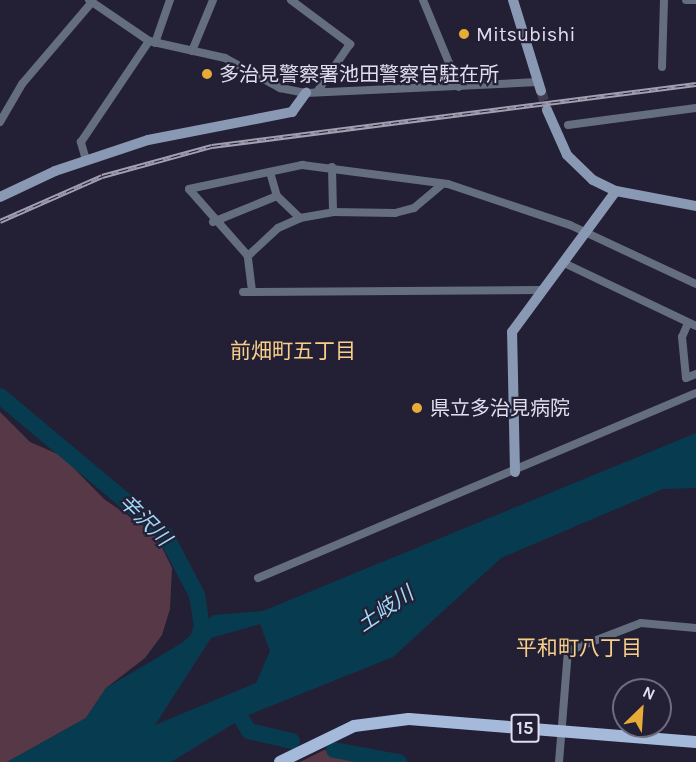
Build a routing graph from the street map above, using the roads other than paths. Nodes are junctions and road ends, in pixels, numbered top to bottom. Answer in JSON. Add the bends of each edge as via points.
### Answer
{"nodes":[{"id":1,"x":170,"y":0,"type":"edge"},
{"id":2,"x":213,"y":0,"type":"edge"},
{"id":3,"x":291,"y":0,"type":"edge"},
{"id":4,"x":423,"y":0,"type":"edge"},
{"id":5,"x":513,"y":0,"type":"edge"},
{"id":6,"x":664,"y":0,"type":"edge"},
{"id":7,"x":686,"y":0,"type":"edge"},
{"id":8,"x":696,"y":0,"type":"edge"},
{"id":9,"x":94,"y":2,"type":"edge"},
{"id":10,"x":302,"y":3,"type":"edge"},
{"id":11,"x":152,"y":42,"type":"junction"},
{"id":12,"x":192,"y":51,"type":"junction"},
{"id":13,"x":662,"y":67,"type":"dead end"},
{"id":14,"x":539,"y":86,"type":"joint"},
{"id":15,"x":459,"y":87,"type":"junction"},
{"id":16,"x":311,"y":93,"type":"junction"},
{"id":17,"x":696,"y":108,"type":"edge"},
{"id":18,"x":547,"y":110,"type":"tunnel mouth"},
{"id":19,"x":0,"y":122,"type":"edge"},
{"id":20,"x":568,"y":125,"type":"dead end"},
{"id":21,"x":86,"y":160,"type":"junction"},
{"id":22,"x":332,"y":167,"type":"junction"},
{"id":23,"x":270,"y":172,"type":"junction"},
{"id":24,"x":441,"y":185,"type":"junction"},
{"id":25,"x":616,"y":191,"type":"junction"},
{"id":26,"x":277,"y":196,"type":"junction"},
{"id":27,"x":0,"y":197,"type":"edge"},
{"id":28,"x":696,"y":206,"type":"edge"},
{"id":29,"x":333,"y":212,"type":"junction"},
{"id":30,"x":300,"y":218,"type":"junction"},
{"id":31,"x":213,"y":222,"type":"junction"},
{"id":32,"x":587,"y":232,"type":"junction"},
{"id":33,"x":248,"y":256,"type":"junction"},
{"id":34,"x":564,"y":263,"type":"junction"},
{"id":35,"x":696,"y":284,"type":"edge"},
{"id":36,"x":542,"y":290,"type":"junction"},
{"id":37,"x":692,"y":325,"type":"edge"},
{"id":38,"x":696,"y":374,"type":"edge"},
{"id":39,"x":696,"y":393,"type":"edge"},
{"id":40,"x":515,"y":472,"type":"junction"},
{"id":41,"x":258,"y":578,"type":"dead end"},
{"id":42,"x":696,"y":628,"type":"edge"},
{"id":43,"x":561,"y":732,"type":"junction"},
{"id":44,"x":696,"y":742,"type":"edge"},
{"id":45,"x":280,"y":762,"type":"edge"},
{"id":46,"x":559,"y":762,"type":"edge"}],
"edges":[{"from":1,"to":11,"type":"street"},
{"from":2,"to":12,"type":"street"},
{"from":3,"to":10,"type":"street"},
{"from":4,"to":15,"type":"street"},
{"from":5,"to":14,"type":"street"},
{"from":6,"to":13,"type":"street"},
{"from":7,"to":8,"type":"street"},
{"from":9,"to":11,"type":"street"},
{"from":9,"to":19,"type":"street","via":[[22,84]]},
{"from":10,"to":16,"type":"street","via":[[350,44]]},
{"from":11,"to":12,"type":"street"},
{"from":11,"to":21,"type":"street","via":[[81,142]]},
{"from":12,"to":16,"type":"street","via":[[225,58],[280,88]]},
{"from":14,"to":15,"type":"street"},
{"from":15,"to":16,"type":"street"},
{"from":16,"to":21,"type":"street","via":[[292,112],[190,130]]},
{"from":17,"to":20,"type":"street"},
{"from":18,"to":25,"type":"street","via":[[578,168]]},
{"from":21,"to":27,"type":"street"},
{"from":22,"to":23,"type":"street","via":[[302,165]]},
{"from":22,"to":24,"type":"street"},
{"from":22,"to":29,"type":"street"},
{"from":23,"to":26,"type":"street"},
{"from":23,"to":31,"type":"street","via":[[189,189]]},
{"from":24,"to":29,"type":"street","via":[[414,208],[375,215]]},
{"from":24,"to":32,"type":"street"},
{"from":25,"to":28,"type":"street"},
{"from":25,"to":32,"type":"street"},
{"from":26,"to":30,"type":"street"},
{"from":26,"to":31,"type":"street"},
{"from":29,"to":30,"type":"street"},
{"from":30,"to":33,"type":"street","via":[[278,228]]},
{"from":31,"to":33,"type":"street"},
{"from":32,"to":34,"type":"street"},
{"from":32,"to":35,"type":"street"},
{"from":33,"to":36,"type":"street","via":[[247,292]]},
{"from":34,"to":36,"type":"street"},
{"from":34,"to":37,"type":"street"},
{"from":36,"to":40,"type":"street","via":[[512,333]]},
{"from":37,"to":38,"type":"street","via":[[682,336],[686,378]]},
{"from":39,"to":40,"type":"street"},
{"from":40,"to":41,"type":"street"},
{"from":42,"to":43,"type":"street","via":[[640,623],[568,651]]},
{"from":43,"to":44,"type":"main road","number":"15"},
{"from":43,"to":45,"type":"main road","number":"15","via":[[385,720],[354,726]]},
{"from":43,"to":46,"type":"street"}]}
